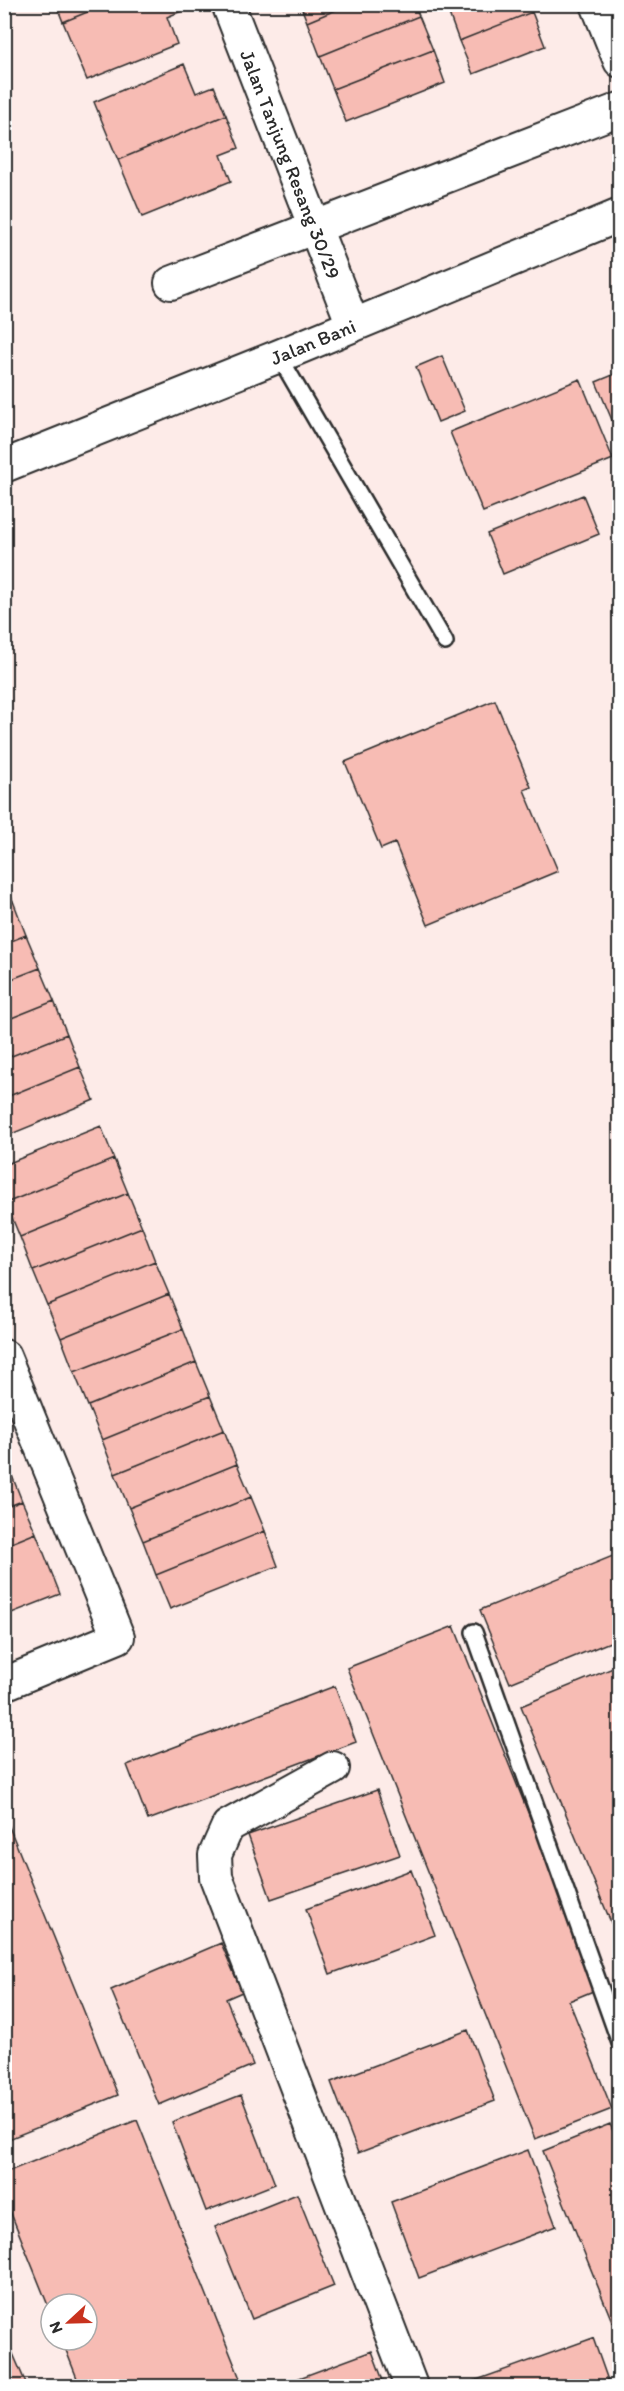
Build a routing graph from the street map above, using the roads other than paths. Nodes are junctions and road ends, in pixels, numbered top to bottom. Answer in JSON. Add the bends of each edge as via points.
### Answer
{"nodes":[{"id":1,"x":228,"y":4,"type":"edge"},
{"id":2,"x":597,"y":4,"type":"edge"},
{"id":3,"x":620,"y":61,"type":"edge"},
{"id":4,"x":620,"y":109,"type":"edge"},
{"id":5,"x":620,"y":215,"type":"edge"},
{"id":6,"x":315,"y":227,"type":"junction"},
{"id":7,"x":171,"y":284,"type":"dead end"},
{"id":8,"x":353,"y":325,"type":"junction"},
{"id":9,"x":279,"y":356,"type":"junction"},
{"id":10,"x":4,"y":466,"type":"edge"},
{"id":11,"x":445,"y":642,"type":"dead end"},
{"id":12,"x":4,"y":1356,"type":"edge"},
{"id":13,"x":474,"y":1632,"type":"dead end"},
{"id":14,"x":4,"y":1684,"type":"edge"},
{"id":15,"x":333,"y":1768,"type":"dead end"},
{"id":16,"x":620,"y":2043,"type":"edge"},
{"id":17,"x":411,"y":2386,"type":"edge"}],
"edges":[{"from":1,"to":6,"type":"street","name":"Jalan Tanjung Resang 30/29"},
{"from":2,"to":3,"type":"street"},
{"from":4,"to":6,"type":"street"},
{"from":5,"to":8,"type":"street","name":"Jalan Bani"},
{"from":6,"to":7,"type":"street"},
{"from":6,"to":8,"type":"street","name":"Jalan Tanjung Resang 30/29"},
{"from":8,"to":9,"type":"street","name":"Jalan Bani"},
{"from":9,"to":10,"type":"street","name":"Jalan Bani"},
{"from":9,"to":11,"type":"lane"},
{"from":12,"to":14,"type":"street","via":[[118,1637]]},
{"from":13,"to":16,"type":"lane"},
{"from":15,"to":17,"type":"street","via":[[228,1826],[215,1855],[216,1877]]}]}
